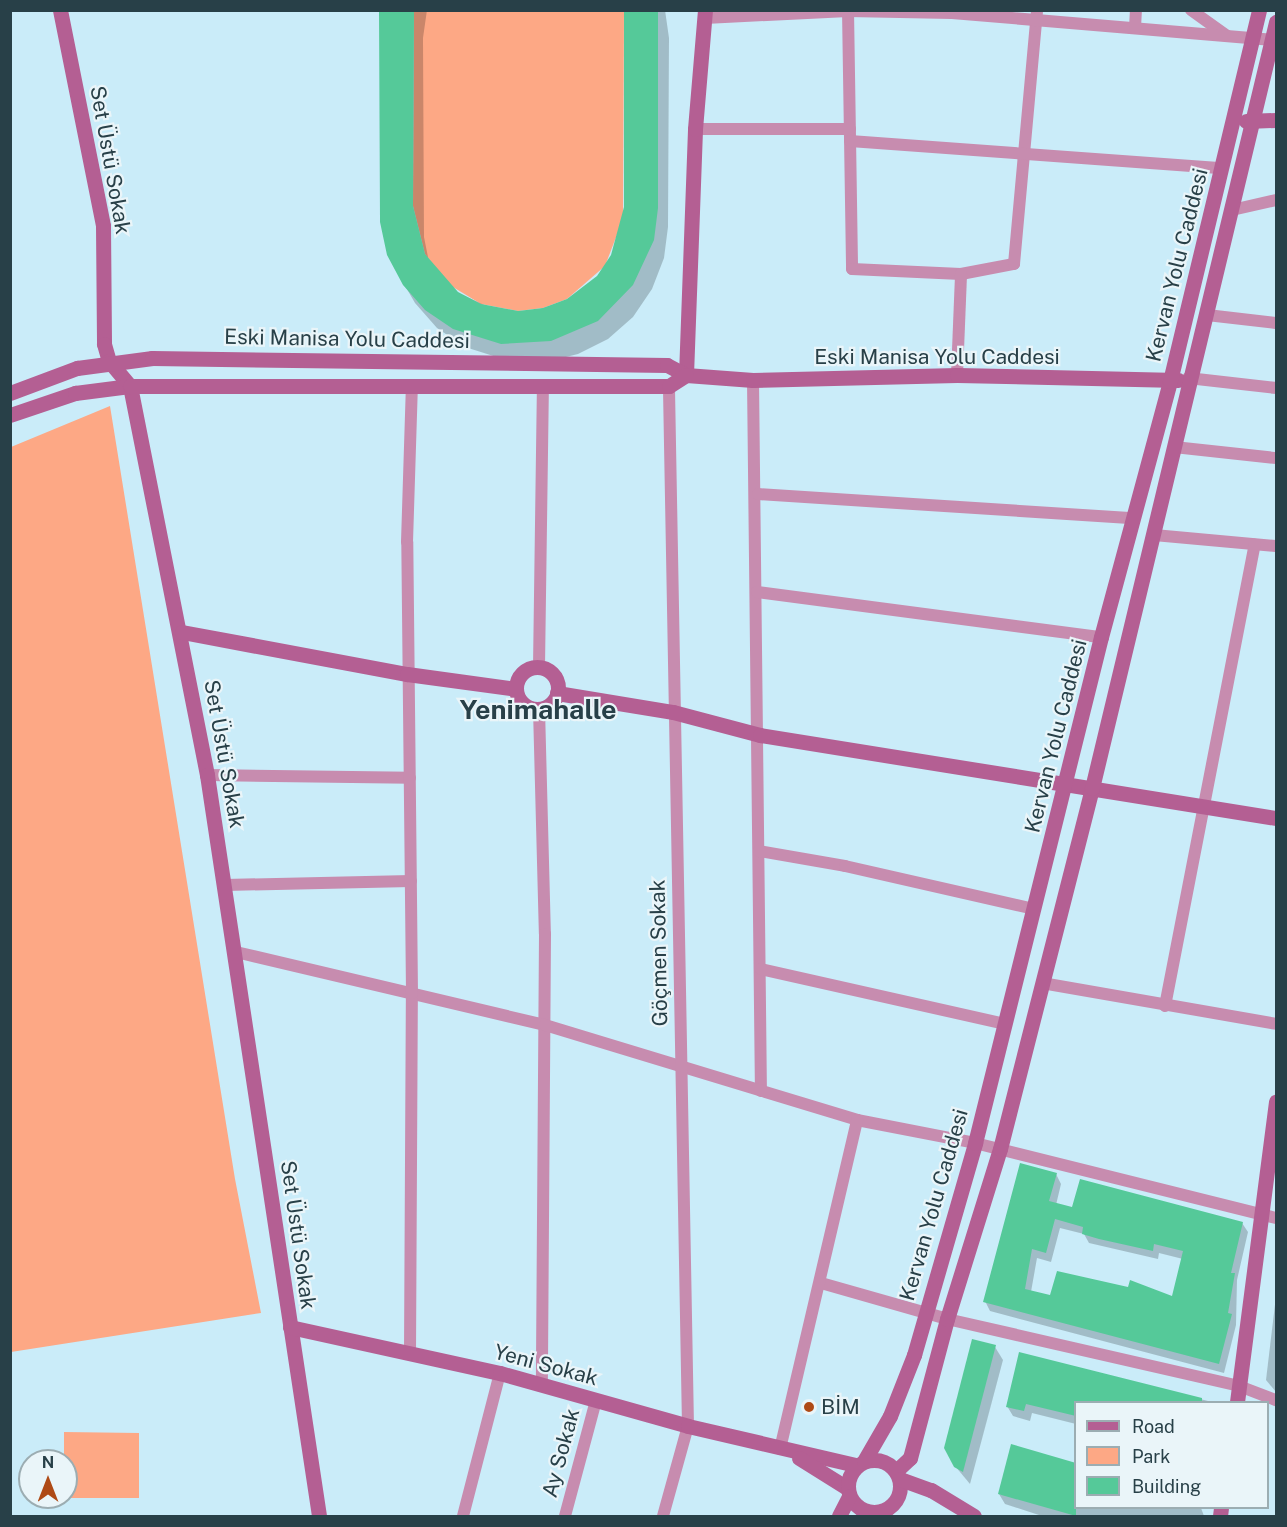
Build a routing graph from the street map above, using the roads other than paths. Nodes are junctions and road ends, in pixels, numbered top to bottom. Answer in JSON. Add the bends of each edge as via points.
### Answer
{"nodes":[{"id":1,"x":60,"y":10,"type":"edge"},
{"id":2,"x":1136,"y":10,"type":"edge"},
{"id":3,"x":1191,"y":10,"type":"edge"},
{"id":4,"x":1258,"y":10,"type":"edge"},
{"id":5,"x":848,"y":11,"type":"edge"},
{"id":6,"x":952,"y":12,"type":"edge"},
{"id":7,"x":705,"y":14,"type":"edge"},
{"id":8,"x":1037,"y":15,"type":"edge"},
{"id":9,"x":1276,"y":22,"type":"edge"},
{"id":10,"x":1136,"y":28,"type":"junction"},
{"id":11,"x":1228,"y":36,"type":"junction"},
{"id":12,"x":1252,"y":40,"type":"junction"},
{"id":13,"x":1274,"y":41,"type":"edge"},
{"id":14,"x":1234,"y":120,"type":"junction"},
{"id":15,"x":1276,"y":120,"type":"edge"},
{"id":16,"x":1254,"y":122,"type":"junction"},
{"id":17,"x":695,"y":129,"type":"junction"},
{"id":18,"x":850,"y":135,"type":"junction"},
{"id":19,"x":1024,"y":154,"type":"junction"},
{"id":20,"x":1222,"y":168,"type":"junction"},
{"id":21,"x":1276,"y":200,"type":"edge"},
{"id":22,"x":1232,"y":210,"type":"junction"},
{"id":23,"x":961,"y":274,"type":"junction"},
{"id":24,"x":1207,"y":315,"type":"junction"},
{"id":25,"x":1276,"y":323,"type":"edge"},
{"id":26,"x":109,"y":361,"type":"junction"},
{"id":27,"x":686,"y":375,"type":"junction"},
{"id":28,"x":957,"y":375,"type":"junction"},
{"id":29,"x":1188,"y":378,"type":"junction"},
{"id":30,"x":753,"y":380,"type":"junction"},
{"id":31,"x":1170,"y":381,"type":"junction"},
{"id":32,"x":130,"y":386,"type":"junction"},
{"id":33,"x":412,"y":386,"type":"junction"},
{"id":34,"x":543,"y":386,"type":"junction"},
{"id":35,"x":669,"y":386,"type":"junction"},
{"id":36,"x":1276,"y":388,"type":"edge"},
{"id":37,"x":10,"y":393,"type":"edge"},
{"id":38,"x":10,"y":415,"type":"edge"},
{"id":39,"x":1174,"y":447,"type":"junction"},
{"id":40,"x":1276,"y":458,"type":"edge"},
{"id":41,"x":758,"y":494,"type":"junction"},
{"id":42,"x":1133,"y":518,"type":"junction"},
{"id":43,"x":1154,"y":535,"type":"junction"},
{"id":44,"x":1255,"y":545,"type":"junction"},
{"id":45,"x":1276,"y":546,"type":"edge"},
{"id":46,"x":757,"y":592,"type":"junction"},
{"id":47,"x":182,"y":632,"type":"junction"},
{"id":48,"x":1101,"y":637,"type":"junction"},
{"id":49,"x":539,"y":667,"type":"junction"},
{"id":50,"x":407,"y":674,"type":"junction"},
{"id":51,"x":516,"y":689,"type":"junction"},
{"id":52,"x":557,"y":693,"type":"junction"},
{"id":53,"x":539,"y":709,"type":"junction"},
{"id":54,"x":673,"y":712,"type":"junction"},
{"id":55,"x":760,"y":735,"type":"junction"},
{"id":56,"x":207,"y":775,"type":"junction"},
{"id":57,"x":410,"y":778,"type":"junction"},
{"id":58,"x":1066,"y":784,"type":"junction"},
{"id":59,"x":1092,"y":788,"type":"junction"},
{"id":60,"x":1204,"y":804,"type":"junction"},
{"id":61,"x":1276,"y":818,"type":"edge"},
{"id":62,"x":759,"y":851,"type":"junction"},
{"id":63,"x":411,"y":881,"type":"junction"},
{"id":64,"x":225,"y":885,"type":"junction"},
{"id":65,"x":1034,"y":909,"type":"junction"},
{"id":66,"x":236,"y":952,"type":"junction"},
{"id":67,"x":761,"y":969,"type":"junction"},
{"id":68,"x":1042,"y":983,"type":"junction"},
{"id":69,"x":412,"y":993,"type":"junction"},
{"id":70,"x":1164,"y":1006,"type":"junction"},
{"id":71,"x":1006,"y":1024,"type":"junction"},
{"id":72,"x":1276,"y":1024,"type":"edge"},
{"id":73,"x":545,"y":1025,"type":"junction"},
{"id":74,"x":681,"y":1068,"type":"junction"},
{"id":75,"x":761,"y":1091,"type":"junction"},
{"id":76,"x":1276,"y":1102,"type":"edge"},
{"id":77,"x":857,"y":1120,"type":"junction"},
{"id":78,"x":975,"y":1143,"type":"junction"},
{"id":79,"x":1000,"y":1149,"type":"junction"},
{"id":80,"x":1270,"y":1216,"type":"edge"},
{"id":81,"x":821,"y":1283,"type":"junction"},
{"id":82,"x":924,"y":1310,"type":"junction"},
{"id":83,"x":947,"y":1319,"type":"junction"},
{"id":84,"x":290,"y":1327,"type":"junction"},
{"id":85,"x":410,"y":1353,"type":"junction"},
{"id":86,"x":500,"y":1373,"type":"junction"},
{"id":87,"x":542,"y":1385,"type":"junction"},
{"id":88,"x":1239,"y":1386,"type":"junction"},
{"id":89,"x":596,"y":1400,"type":"junction"},
{"id":90,"x":1276,"y":1400,"type":"edge"},
{"id":91,"x":1237,"y":1401,"type":"edge"},
{"id":92,"x":688,"y":1426,"type":"junction"},
{"id":93,"x":784,"y":1450,"type":"junction"},
{"id":94,"x":860,"y":1463,"type":"junction"},
{"id":95,"x":898,"y":1475,"type":"junction"},
{"id":96,"x":848,"y":1492,"type":"junction"},
{"id":97,"x":885,"y":1510,"type":"junction"},
{"id":98,"x":868,"y":1514,"type":"edge"},
{"id":99,"x":320,"y":1516,"type":"edge"},
{"id":100,"x":463,"y":1516,"type":"edge"},
{"id":101,"x":565,"y":1516,"type":"edge"},
{"id":102,"x":663,"y":1516,"type":"edge"},
{"id":103,"x":839,"y":1516,"type":"edge"},
{"id":104,"x":902,"y":1516,"type":"edge"},
{"id":105,"x":974,"y":1516,"type":"edge"}],
"edges":[{"from":1,"to":26,"type":"main road","name":"Set Üstü Sokak","via":[[103,226],[104,344]]},
{"from":2,"to":10,"type":"street"},
{"from":3,"to":11,"type":"street"},
{"from":4,"to":12,"type":"main road","name":"Kervan Yolu Caddesi"},
{"from":5,"to":6,"type":"street"},
{"from":5,"to":7,"type":"street"},
{"from":5,"to":18,"type":"street"},
{"from":6,"to":8,"type":"street"},
{"from":7,"to":17,"type":"main road"},
{"from":8,"to":10,"type":"street"},
{"from":8,"to":19,"type":"street"},
{"from":9,"to":13,"type":"main road","name":"Kervan Yolu Caddesi"},
{"from":10,"to":11,"type":"street"},
{"from":11,"to":12,"type":"street"},
{"from":12,"to":13,"type":"street"},
{"from":12,"to":14,"type":"main road","name":"Kervan Yolu Caddesi"},
{"from":13,"to":16,"type":"main road","name":"Kervan Yolu Caddesi"},
{"from":14,"to":16,"type":"main road"},
{"from":14,"to":20,"type":"main road","name":"Kervan Yolu Caddesi"},
{"from":15,"to":16,"type":"main road"},
{"from":16,"to":22,"type":"main road","name":"Kervan Yolu Caddesi"},
{"from":17,"to":18,"type":"street"},
{"from":17,"to":27,"type":"main road"},
{"from":18,"to":19,"type":"street"},
{"from":18,"to":23,"type":"street","via":[[852,269]]},
{"from":19,"to":20,"type":"street"},
{"from":19,"to":23,"type":"street","via":[[1014,264]]},
{"from":20,"to":31,"type":"main road","name":"Kervan Yolu Caddesi"},
{"from":21,"to":22,"type":"street"},
{"from":22,"to":24,"type":"main road","name":"Kervan Yolu Caddesi"},
{"from":23,"to":28,"type":"street"},
{"from":24,"to":25,"type":"street"},
{"from":24,"to":29,"type":"main road","name":"Kervan Yolu Caddesi"},
{"from":26,"to":27,"type":"main road","name":"Eski Manisa Yolu Caddesi","via":[[152,358],[667,365]]},
{"from":26,"to":32,"type":"main road","name":"Set Üstü Sokak"},
{"from":26,"to":37,"type":"main road","name":"Eski Manisa Yolu Caddesi","via":[[77,368]]},
{"from":27,"to":30,"type":"main road","name":"Eski Manisa Yolu Caddesi"},
{"from":27,"to":35,"type":"main road"},
{"from":28,"to":30,"type":"main road","name":"Eski Manisa Yolu Caddesi"},
{"from":28,"to":31,"type":"main road","name":"Eski Manisa Yolu Caddesi"},
{"from":29,"to":31,"type":"main road","name":"Eski Manisa Yolu Caddesi"},
{"from":29,"to":36,"type":"street"},
{"from":29,"to":39,"type":"main road","name":"Kervan Yolu Caddesi"},
{"from":30,"to":41,"type":"street"},
{"from":31,"to":42,"type":"main road","name":"Kervan Yolu Caddesi"},
{"from":32,"to":33,"type":"main road"},
{"from":32,"to":38,"type":"main road","via":[[75,393]]},
{"from":32,"to":47,"type":"main road","name":"Set Üstü Sokak"},
{"from":33,"to":34,"type":"main road"},
{"from":33,"to":50,"type":"street"},
{"from":34,"to":35,"type":"main road"},
{"from":34,"to":49,"type":"street"},
{"from":35,"to":54,"type":"street","name":"Göçmen Sokak"},
{"from":39,"to":40,"type":"street"},
{"from":39,"to":43,"type":"main road","name":"Kervan Yolu Caddesi"},
{"from":41,"to":42,"type":"street"},
{"from":41,"to":46,"type":"street"},
{"from":42,"to":48,"type":"main road","name":"Kervan Yolu Caddesi"},
{"from":43,"to":44,"type":"street"},
{"from":43,"to":59,"type":"main road","name":"Kervan Yolu Caddesi"},
{"from":44,"to":45,"type":"street"},
{"from":44,"to":60,"type":"street"},
{"from":46,"to":48,"type":"street"},
{"from":46,"to":55,"type":"street"},
{"from":47,"to":50,"type":"main road"},
{"from":47,"to":56,"type":"main road","name":"Set Üstü Sokak"},
{"from":48,"to":58,"type":"main road","name":"Kervan Yolu Caddesi"},
{"from":49,"to":51,"type":"main road","via":[[522,672]]},
{"from":49,"to":52,"type":"main road","via":[[552,673]]},
{"from":50,"to":51,"type":"main road"},
{"from":50,"to":57,"type":"street"},
{"from":51,"to":53,"type":"main road","via":[[523,704]]},
{"from":52,"to":53,"type":"main road","via":[[550,704]]},
{"from":52,"to":54,"type":"main road"},
{"from":53,"to":73,"type":"street"},
{"from":54,"to":55,"type":"main road"},
{"from":54,"to":74,"type":"street","name":"Göçmen Sokak"},
{"from":55,"to":58,"type":"main road"},
{"from":55,"to":62,"type":"street"},
{"from":56,"to":57,"type":"street"},
{"from":56,"to":64,"type":"main road","name":"Set Üstü Sokak"},
{"from":57,"to":63,"type":"street"},
{"from":58,"to":59,"type":"main road"},
{"from":58,"to":65,"type":"main road","name":"Kervan Yolu Caddesi"},
{"from":59,"to":60,"type":"main road"},
{"from":59,"to":68,"type":"main road","name":"Kervan Yolu Caddesi"},
{"from":60,"to":61,"type":"main road"},
{"from":60,"to":70,"type":"street"},
{"from":62,"to":65,"type":"street","via":[[845,866]]},
{"from":62,"to":67,"type":"street"},
{"from":63,"to":64,"type":"street"},
{"from":63,"to":69,"type":"street"},
{"from":64,"to":66,"type":"main road","name":"Set Üstü Sokak"},
{"from":65,"to":71,"type":"main road","name":"Kervan Yolu Caddesi"},
{"from":66,"to":69,"type":"street"},
{"from":66,"to":84,"type":"main road","name":"Set Üstü Sokak"},
{"from":67,"to":71,"type":"street"},
{"from":67,"to":75,"type":"street"},
{"from":68,"to":70,"type":"street"},
{"from":68,"to":79,"type":"main road","name":"Kervan Yolu Caddesi"},
{"from":69,"to":73,"type":"street"},
{"from":69,"to":85,"type":"street"},
{"from":70,"to":72,"type":"street"},
{"from":71,"to":78,"type":"main road","name":"Kervan Yolu Caddesi"},
{"from":73,"to":74,"type":"street"},
{"from":73,"to":87,"type":"street"},
{"from":74,"to":75,"type":"street"},
{"from":74,"to":92,"type":"street","name":"Göçmen Sokak"},
{"from":75,"to":77,"type":"street"},
{"from":76,"to":80,"type":"main road"},
{"from":77,"to":78,"type":"street"},
{"from":77,"to":81,"type":"street"},
{"from":78,"to":79,"type":"street"},
{"from":78,"to":82,"type":"main road","name":"Kervan Yolu Caddesi"},
{"from":79,"to":80,"type":"street"},
{"from":79,"to":83,"type":"main road","name":"Kervan Yolu Caddesi"},
{"from":80,"to":88,"type":"main road"},
{"from":81,"to":82,"type":"street"},
{"from":81,"to":93,"type":"street"},
{"from":82,"to":83,"type":"street"},
{"from":82,"to":94,"type":"main road","name":"Kervan Yolu Caddesi","via":[[914,1355],[890,1416]]},
{"from":83,"to":88,"type":"street"},
{"from":83,"to":95,"type":"main road","name":"Kervan Yolu Caddesi","via":[[910,1458]]},
{"from":84,"to":85,"type":"main road","name":"Yeni Sokak"},
{"from":84,"to":99,"type":"main road","name":"Set Üstü Sokak"},
{"from":85,"to":86,"type":"main road","name":"Yeni Sokak"},
{"from":86,"to":87,"type":"main road","name":"Yeni Sokak"},
{"from":86,"to":100,"type":"street"},
{"from":87,"to":89,"type":"main road","name":"Yeni Sokak"},
{"from":88,"to":90,"type":"street"},
{"from":88,"to":91,"type":"main road"},
{"from":89,"to":92,"type":"main road","name":"Yeni Sokak"},
{"from":89,"to":101,"type":"street","name":"Ay Sokak"},
{"from":92,"to":93,"type":"main road","name":"Yeni Sokak"},
{"from":92,"to":102,"type":"street","name":"Göçmen Sokak"},
{"from":93,"to":94,"type":"main road","name":"Yeni Sokak"},
{"from":93,"to":96,"type":"main road"},
{"from":94,"to":95,"type":"main road","via":[[882,1460]]},
{"from":94,"to":96,"type":"main road"},
{"from":95,"to":97,"type":"main road","via":[[898,1497]]},
{"from":95,"to":105,"type":"main road"},
{"from":96,"to":98,"type":"main road"},
{"from":96,"to":103,"type":"main road"},
{"from":97,"to":98,"type":"main road"},
{"from":97,"to":104,"type":"main road"}]}
